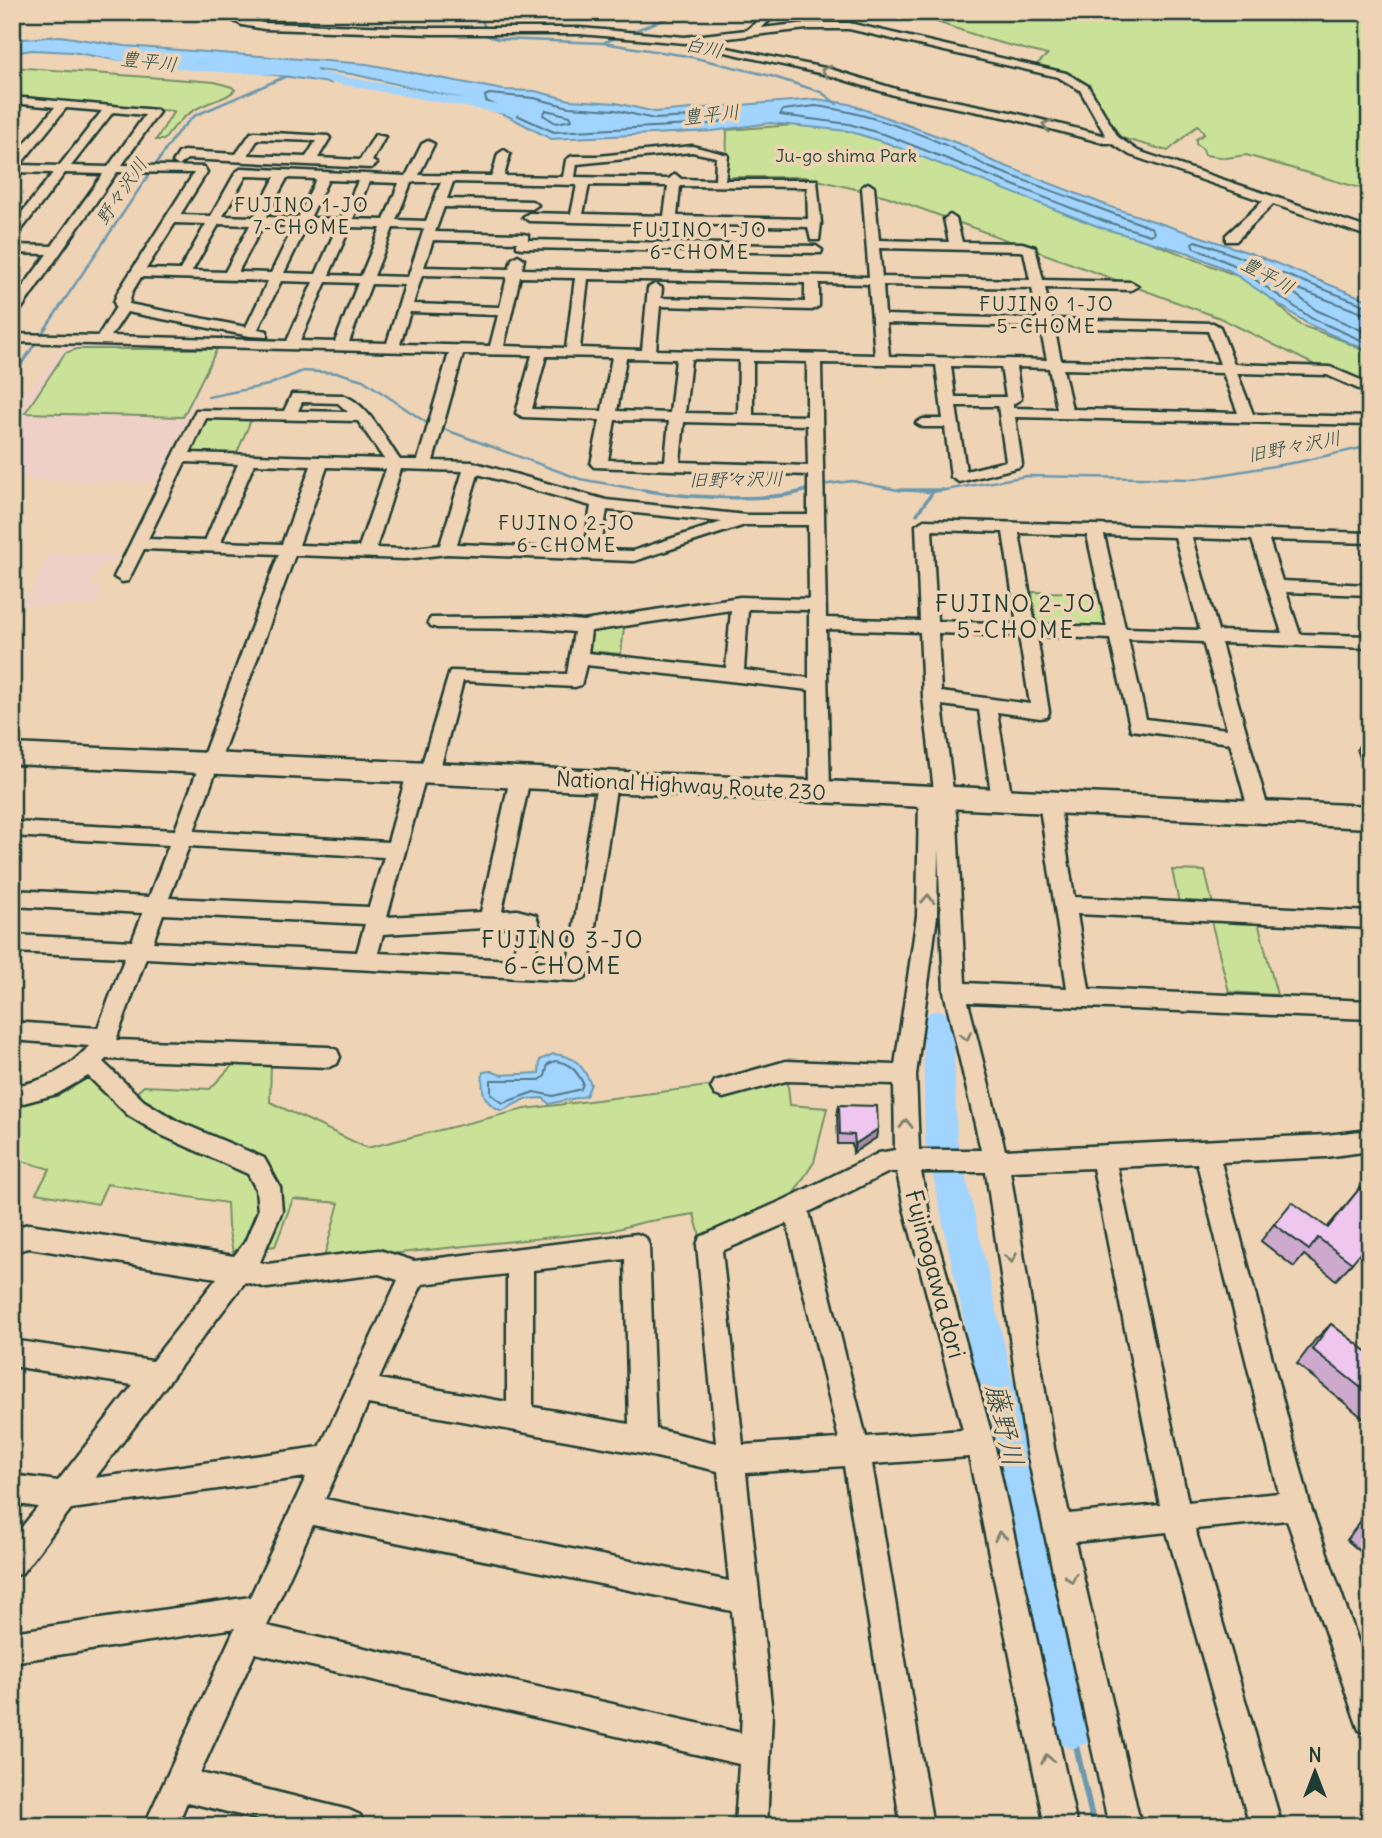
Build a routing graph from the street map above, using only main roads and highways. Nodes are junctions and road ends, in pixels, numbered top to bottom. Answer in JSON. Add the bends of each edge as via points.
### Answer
{"nodes":[{"id":1,"x":12,"y":754,"type":"edge"},
{"id":2,"x":1370,"y":817,"type":"edge"}],
"edges":[{"from":1,"to":2,"type":"highway","name":"National Highway Route 230"}]}
